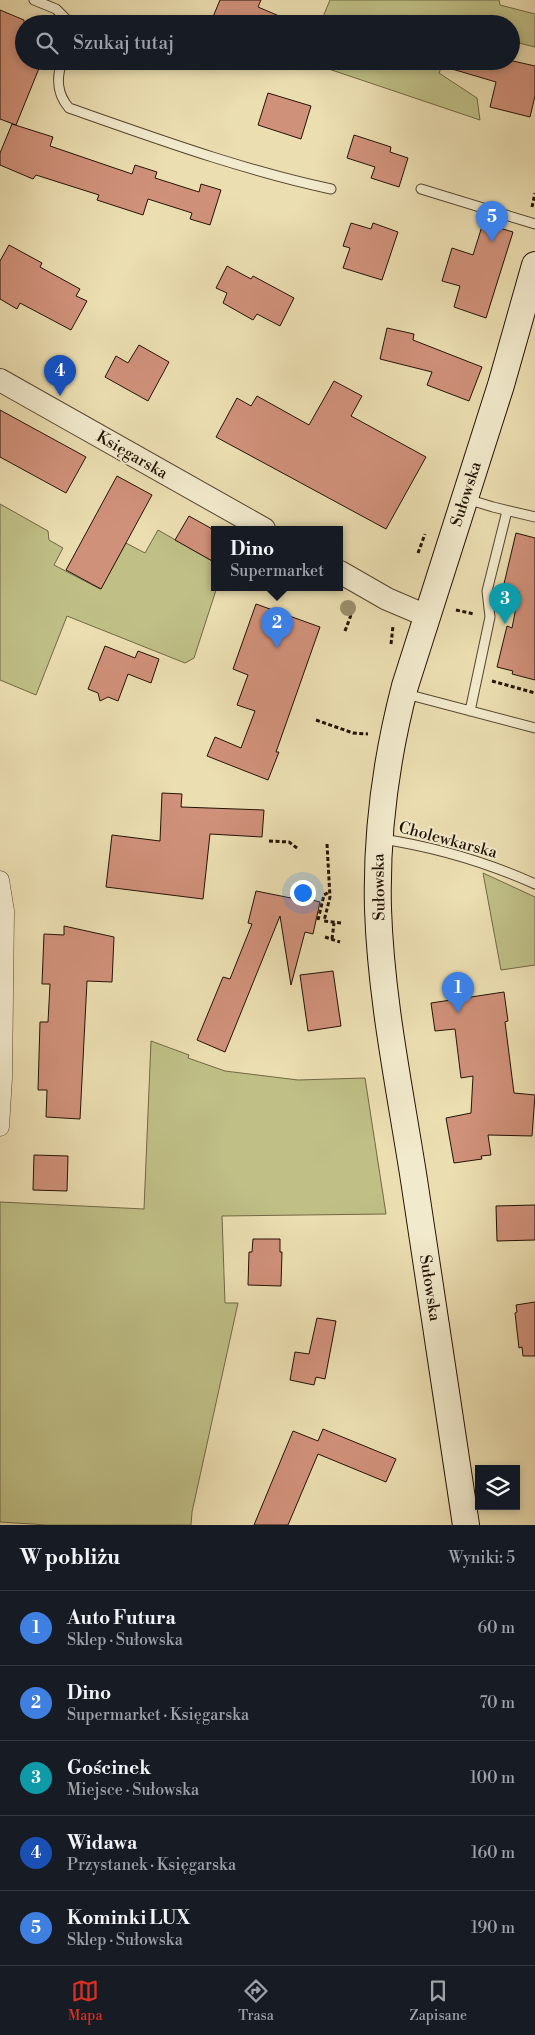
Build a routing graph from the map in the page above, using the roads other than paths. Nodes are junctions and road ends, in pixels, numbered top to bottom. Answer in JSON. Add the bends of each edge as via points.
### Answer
{"nodes":[{"id":1,"x":34,"y":0,"type":"edge"},
{"id":2,"x":62,"y":15,"type":"edge"},
{"id":3,"x":59,"y":70,"type":"edge"},
{"id":4,"x":331,"y":189,"type":"dead end"},
{"id":5,"x":421,"y":189,"type":"dead end"},
{"id":6,"x":535,"y":224,"type":"edge"},
{"id":7,"x":535,"y":265,"type":"edge"},
{"id":8,"x":0,"y":380,"type":"edge"},
{"id":9,"x":464,"y":498,"type":"junction"},
{"id":10,"x":507,"y":511,"type":"junction"},
{"id":11,"x":535,"y":517,"type":"edge"},
{"id":12,"x":259,"y":526,"type":"edge"},
{"id":13,"x":343,"y":574,"type":"edge"},
{"id":14,"x":427,"y":616,"type":"junction"},
{"id":15,"x":403,"y":694,"type":"junction"},
{"id":16,"x":470,"y":711,"type":"junction"},
{"id":17,"x":535,"y":728,"type":"edge"},
{"id":18,"x":380,"y":838,"type":"junction"},
{"id":19,"x":0,"y":880,"type":"edge"},
{"id":20,"x":535,"y":884,"type":"edge"},
{"id":21,"x":0,"y":1127,"type":"edge"},
{"id":22,"x":466,"y":1525,"type":"edge"}],
"edges":[{"from":1,"to":2,"type":"lane"},
{"from":3,"to":4,"type":"lane","via":[[58,86],[69,108],[186,148]]},
{"from":5,"to":6,"type":"lane"},
{"from":7,"to":9,"type":"main road","name":"Sułowska"},
{"from":8,"to":12,"type":"street","name":"Księgarska"},
{"from":9,"to":10,"type":"lane"},
{"from":9,"to":14,"type":"main road","name":"Sułowska"},
{"from":10,"to":11,"type":"lane"},
{"from":10,"to":16,"type":"lane","via":[[487,591],[490,617]]},
{"from":13,"to":14,"type":"street","via":[[387,599]]},
{"from":14,"to":15,"type":"main road","name":"Sułowska"},
{"from":15,"to":16,"type":"lane"},
{"from":15,"to":18,"type":"main road","name":"Sułowska","via":[[385,781]]},
{"from":16,"to":17,"type":"lane"},
{"from":18,"to":20,"type":"lane","name":"Cholewkarska","via":[[459,855]]},
{"from":18,"to":22,"type":"main road","name":"Sułowska","via":[[378,910],[388,1008]]},
{"from":19,"to":21,"type":"street","via":[[5,911]]}]}
